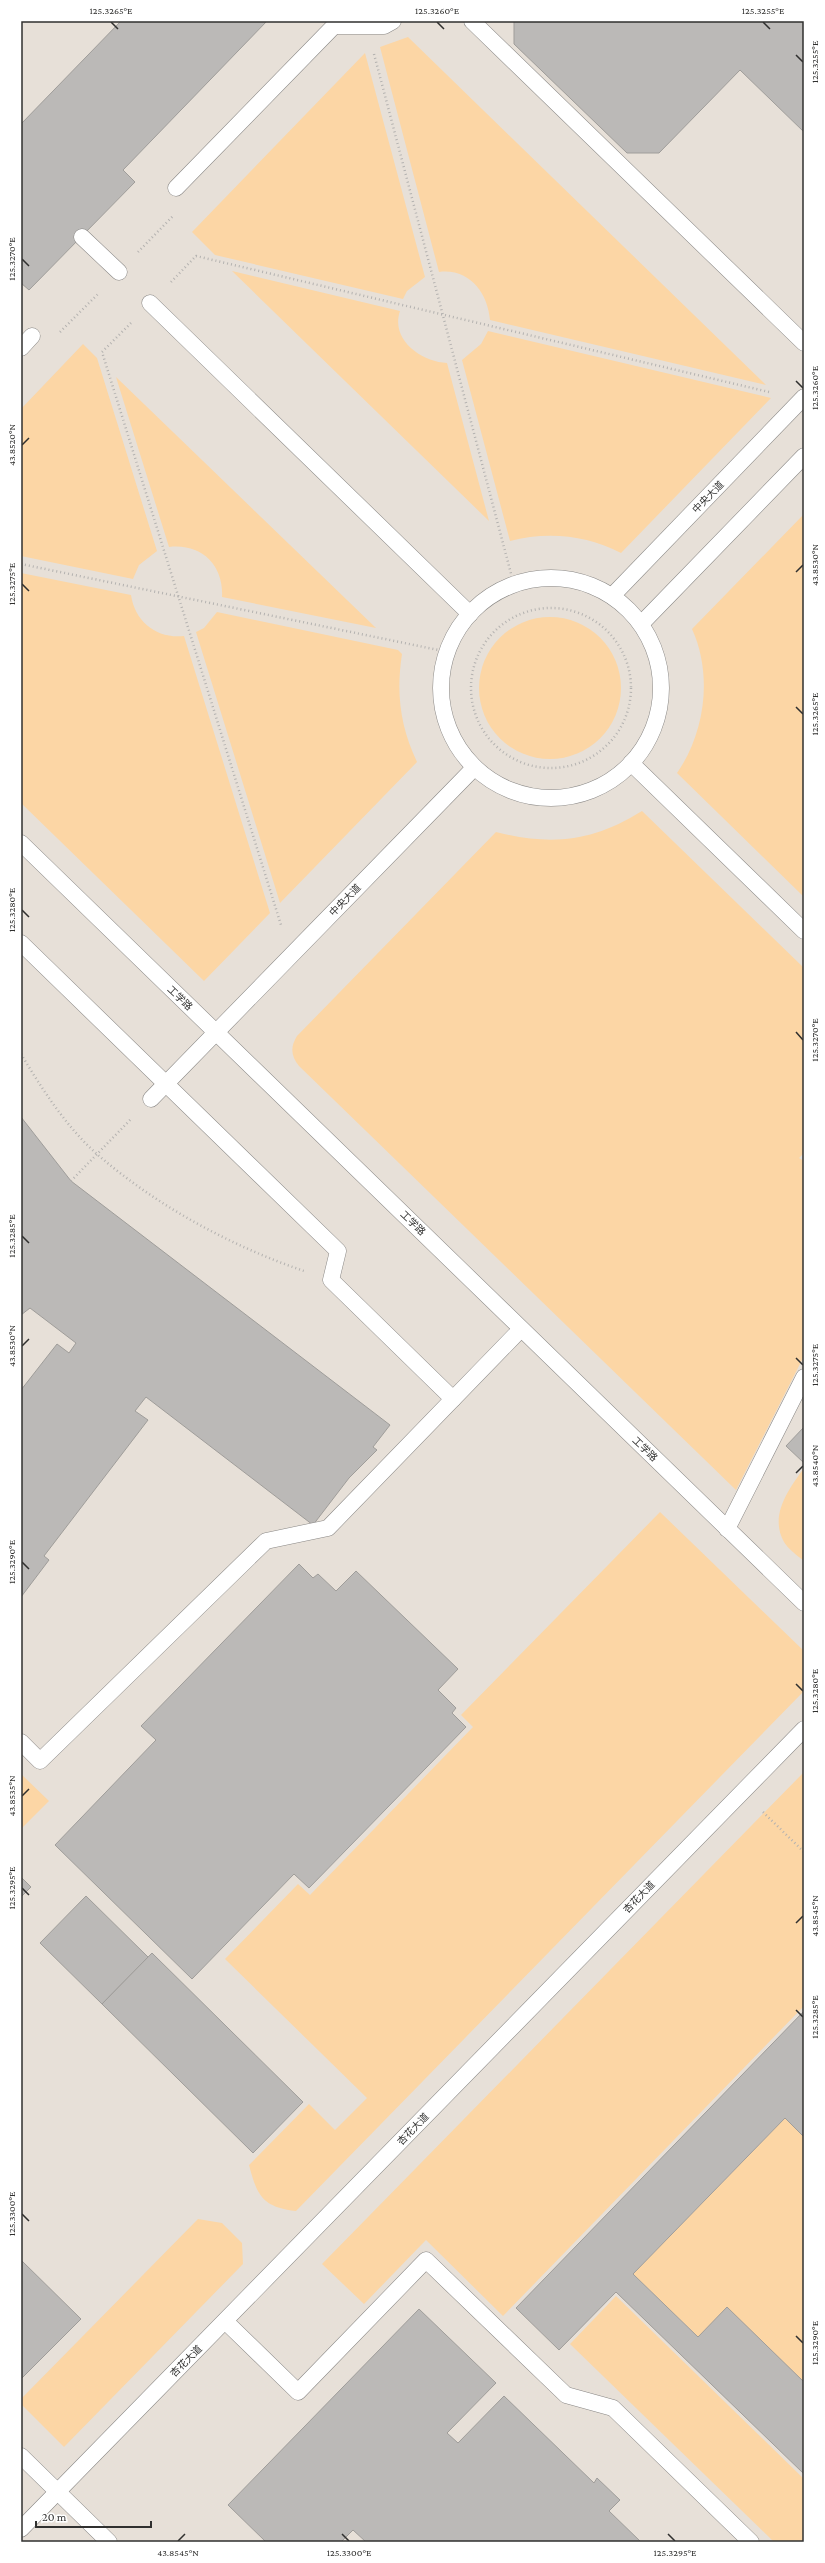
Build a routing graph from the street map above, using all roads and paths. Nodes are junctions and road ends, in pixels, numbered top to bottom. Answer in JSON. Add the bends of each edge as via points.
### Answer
{"nodes":[{"id":1,"x":393,"y":21,"type":"edge"},
{"id":2,"x":472,"y":21,"type":"edge"},
{"id":3,"x":366,"y":26,"type":"junction"},
{"id":4,"x":176,"y":188,"type":"dead end"},
{"id":5,"x":172,"y":217,"type":"dead end"},
{"id":6,"x":82,"y":237,"type":"dead end"},
{"id":7,"x":196,"y":256,"type":"dead end"},
{"id":8,"x":118,"y":272,"type":"junction"},
{"id":9,"x":150,"y":303,"type":"dead end"},
{"id":10,"x":443,"y":315,"type":"junction"},
{"id":11,"x":60,"y":332,"type":"dead end"},
{"id":12,"x":804,"y":343,"type":"edge"},
{"id":13,"x":102,"y":352,"type":"dead end"},
{"id":14,"x":803,"y":398,"type":"edge"},
{"id":15,"x":804,"y":456,"type":"edge"},
{"id":16,"x":21,"y":564,"type":"edge"},
{"id":17,"x":514,"y":585,"type":"junction"},
{"id":18,"x":612,"y":596,"type":"junction"},
{"id":19,"x":178,"y":597,"type":"junction"},
{"id":20,"x":470,"y":614,"type":"junction"},
{"id":21,"x":641,"y":624,"type":"junction"},
{"id":22,"x":448,"y":652,"type":"junction"},
{"id":23,"x":471,"y":700,"type":"joint"},
{"id":24,"x":631,"y":763,"type":"junction"},
{"id":25,"x":474,"y":768,"type":"junction"},
{"id":26,"x":21,"y":843,"type":"edge"},
{"id":27,"x":804,"y":931,"type":"edge"},
{"id":28,"x":21,"y":943,"type":"edge"},
{"id":29,"x":290,"y":956,"type":"junction"},
{"id":30,"x":216,"y":1032,"type":"junction"},
{"id":31,"x":21,"y":1054,"type":"edge"},
{"id":32,"x":166,"y":1084,"type":"junction"},
{"id":33,"x":151,"y":1099,"type":"dead end"},
{"id":34,"x":115,"y":1136,"type":"dead end"},
{"id":35,"x":97,"y":1154,"type":"junction"},
{"id":36,"x":71,"y":1180,"type":"dead end"},
{"id":37,"x":331,"y":1280,"type":"junction"},
{"id":38,"x":521,"y":1329,"type":"junction"},
{"id":39,"x":804,"y":1377,"type":"edge"},
{"id":40,"x":453,"y":1399,"type":"junction"},
{"id":41,"x":727,"y":1529,"type":"junction"},
{"id":42,"x":804,"y":1603,"type":"edge"},
{"id":43,"x":804,"y":1729,"type":"edge"},
{"id":44,"x":21,"y":1742,"type":"edge"},
{"id":45,"x":742,"y":1792,"type":"junction"},
{"id":46,"x":804,"y":1852,"type":"edge"},
{"id":47,"x":225,"y":2321,"type":"junction"},
{"id":48,"x":21,"y":2456,"type":"edge"},
{"id":49,"x":57,"y":2492,"type":"junction"},
{"id":50,"x":21,"y":2528,"type":"edge"},
{"id":51,"x":109,"y":2542,"type":"edge"},
{"id":52,"x":751,"y":2542,"type":"edge"}],
"edges":[{"from":1,"to":3,"type":"lane","via":[[384,26]]},
{"from":2,"to":12,"type":"lane"},
{"from":3,"to":4,"type":"lane","via":[[334,26]]},
{"from":3,"to":10,"type":"path"},
{"from":5,"to":8,"type":"path"},
{"from":6,"to":8,"type":"lane"},
{"from":7,"to":10,"type":"path"},
{"from":8,"to":11,"type":"path"},
{"from":9,"to":20,"type":"lane"},
{"from":10,"to":14,"type":"path"},
{"from":10,"to":17,"type":"path"},
{"from":13,"to":19,"type":"path"},
{"from":14,"to":18,"type":"lane","name":"中央大道"},
{"from":15,"to":21,"type":"lane"},
{"from":16,"to":19,"type":"path"},
{"from":17,"to":18,"type":"lane","via":[[546,578],[569,579]]},
{"from":17,"to":20,"type":"lane","via":[[482,602]]},
{"from":18,"to":21,"type":"lane"},
{"from":19,"to":22,"type":"path"},
{"from":19,"to":29,"type":"path"},
{"from":20,"to":22,"type":"lane","via":[[453,638]]},
{"from":21,"to":24,"type":"lane","via":[[654,649],[660,672],[661,695],[649,739]]},
{"from":22,"to":25,"type":"lane","via":[[441,682],[442,705],[448,727],[458,748]]},
{"from":23,"to":23,"type":"path","via":[[475,717],[483,732],[506,756],[538,768],[571,766],[601,751],[620,730],[629,710],[631,676],[619,645],[596,621],[565,609],[531,610],[515,616],[489,637],[473,667]]},
{"from":24,"to":25,"type":"lane","via":[[600,787],[556,799],[510,791],[490,781]]},
{"from":24,"to":27,"type":"lane"},
{"from":25,"to":29,"type":"lane","name":"中央大道"},
{"from":26,"to":30,"type":"lane","name":"工学路"},
{"from":28,"to":32,"type":"lane"},
{"from":29,"to":30,"type":"lane","name":"中央大道"},
{"from":30,"to":32,"type":"lane","name":"中央大道"},
{"from":30,"to":38,"type":"lane","name":"工学路"},
{"from":31,"to":35,"type":"path","via":[[64,1117]]},
{"from":32,"to":33,"type":"lane","name":"中央大道"},
{"from":32,"to":37,"type":"lane","via":[[338,1251]]},
{"from":34,"to":35,"type":"path"},
{"from":35,"to":36,"type":"path"},
{"from":35,"to":37,"type":"path","via":[[170,1206],[209,1229],[248,1249]]},
{"from":37,"to":40,"type":"lane"},
{"from":38,"to":40,"type":"lane"},
{"from":38,"to":41,"type":"lane","name":"工学路"},
{"from":39,"to":41,"type":"lane"},
{"from":40,"to":44,"type":"lane","via":[[328,1528],[266,1541],[40,1761]]},
{"from":41,"to":42,"type":"lane","name":"工学路"},
{"from":43,"to":45,"type":"lane","name":"杏花大道"},
{"from":45,"to":46,"type":"path"},
{"from":45,"to":47,"type":"lane","name":"杏花大道"},
{"from":47,"to":49,"type":"lane","name":"杏花大道"},
{"from":47,"to":52,"type":"lane","via":[[298,2392],[426,2260],[566,2395],[613,2408]]},
{"from":48,"to":49,"type":"lane"},
{"from":49,"to":50,"type":"lane","name":"杏花大道"},
{"from":49,"to":51,"type":"lane"}]}
